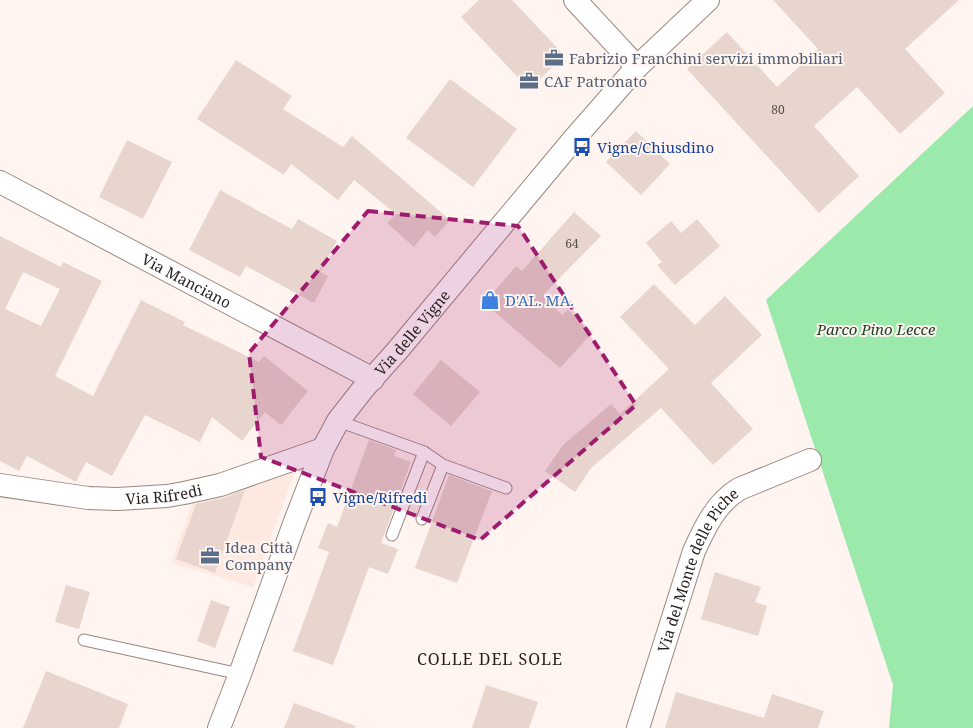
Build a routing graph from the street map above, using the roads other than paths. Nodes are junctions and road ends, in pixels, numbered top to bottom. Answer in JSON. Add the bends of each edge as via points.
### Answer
{"nodes":[{"id":1,"x":575,"y":0,"type":"edge"},
{"id":2,"x":708,"y":0,"type":"edge"},
{"id":3,"x":637,"y":67,"type":"junction"},
{"id":4,"x":0,"y":182,"type":"edge"},
{"id":5,"x":373,"y":379,"type":"junction"},
{"id":6,"x":338,"y":421,"type":"junction"},
{"id":7,"x":323,"y":449,"type":"junction"},
{"id":8,"x":424,"y":452,"type":"junction"},
{"id":9,"x":810,"y":460,"type":"dead end"},
{"id":10,"x":443,"y":465,"type":"junction"},
{"id":11,"x":0,"y":485,"type":"edge"},
{"id":12,"x":506,"y":488,"type":"dead end"},
{"id":13,"x":422,"y":519,"type":"dead end"},
{"id":14,"x":392,"y":535,"type":"dead end"},
{"id":15,"x":84,"y":640,"type":"dead end"},
{"id":16,"x":240,"y":674,"type":"junction"},
{"id":17,"x":219,"y":728,"type":"edge"},
{"id":18,"x":638,"y":728,"type":"edge"}],
"edges":[{"from":1,"to":3,"type":"street"},
{"from":2,"to":3,"type":"street","name":"Via delle Vigne"},
{"from":3,"to":5,"type":"street","name":"Via delle Vigne"},
{"from":4,"to":5,"type":"street","name":"Via Manciano"},
{"from":5,"to":6,"type":"street","name":"Via delle Vigne"},
{"from":6,"to":7,"type":"street","name":"Via delle Vigne"},
{"from":6,"to":8,"type":"lane"},
{"from":7,"to":11,"type":"street","name":"Via Rifredi","via":[[220,485],[167,496],[88,498]]},
{"from":7,"to":16,"type":"street","name":"Via delle Vigne"},
{"from":8,"to":10,"type":"lane"},
{"from":8,"to":14,"type":"lane"},
{"from":9,"to":18,"type":"street","name":"Via del Monte delle Piche","via":[[740,489],[725,499],[713,514],[694,551]]},
{"from":10,"to":12,"type":"lane"},
{"from":10,"to":13,"type":"lane"},
{"from":15,"to":16,"type":"lane"},
{"from":16,"to":17,"type":"street","name":"Via delle Vigne"}]}
